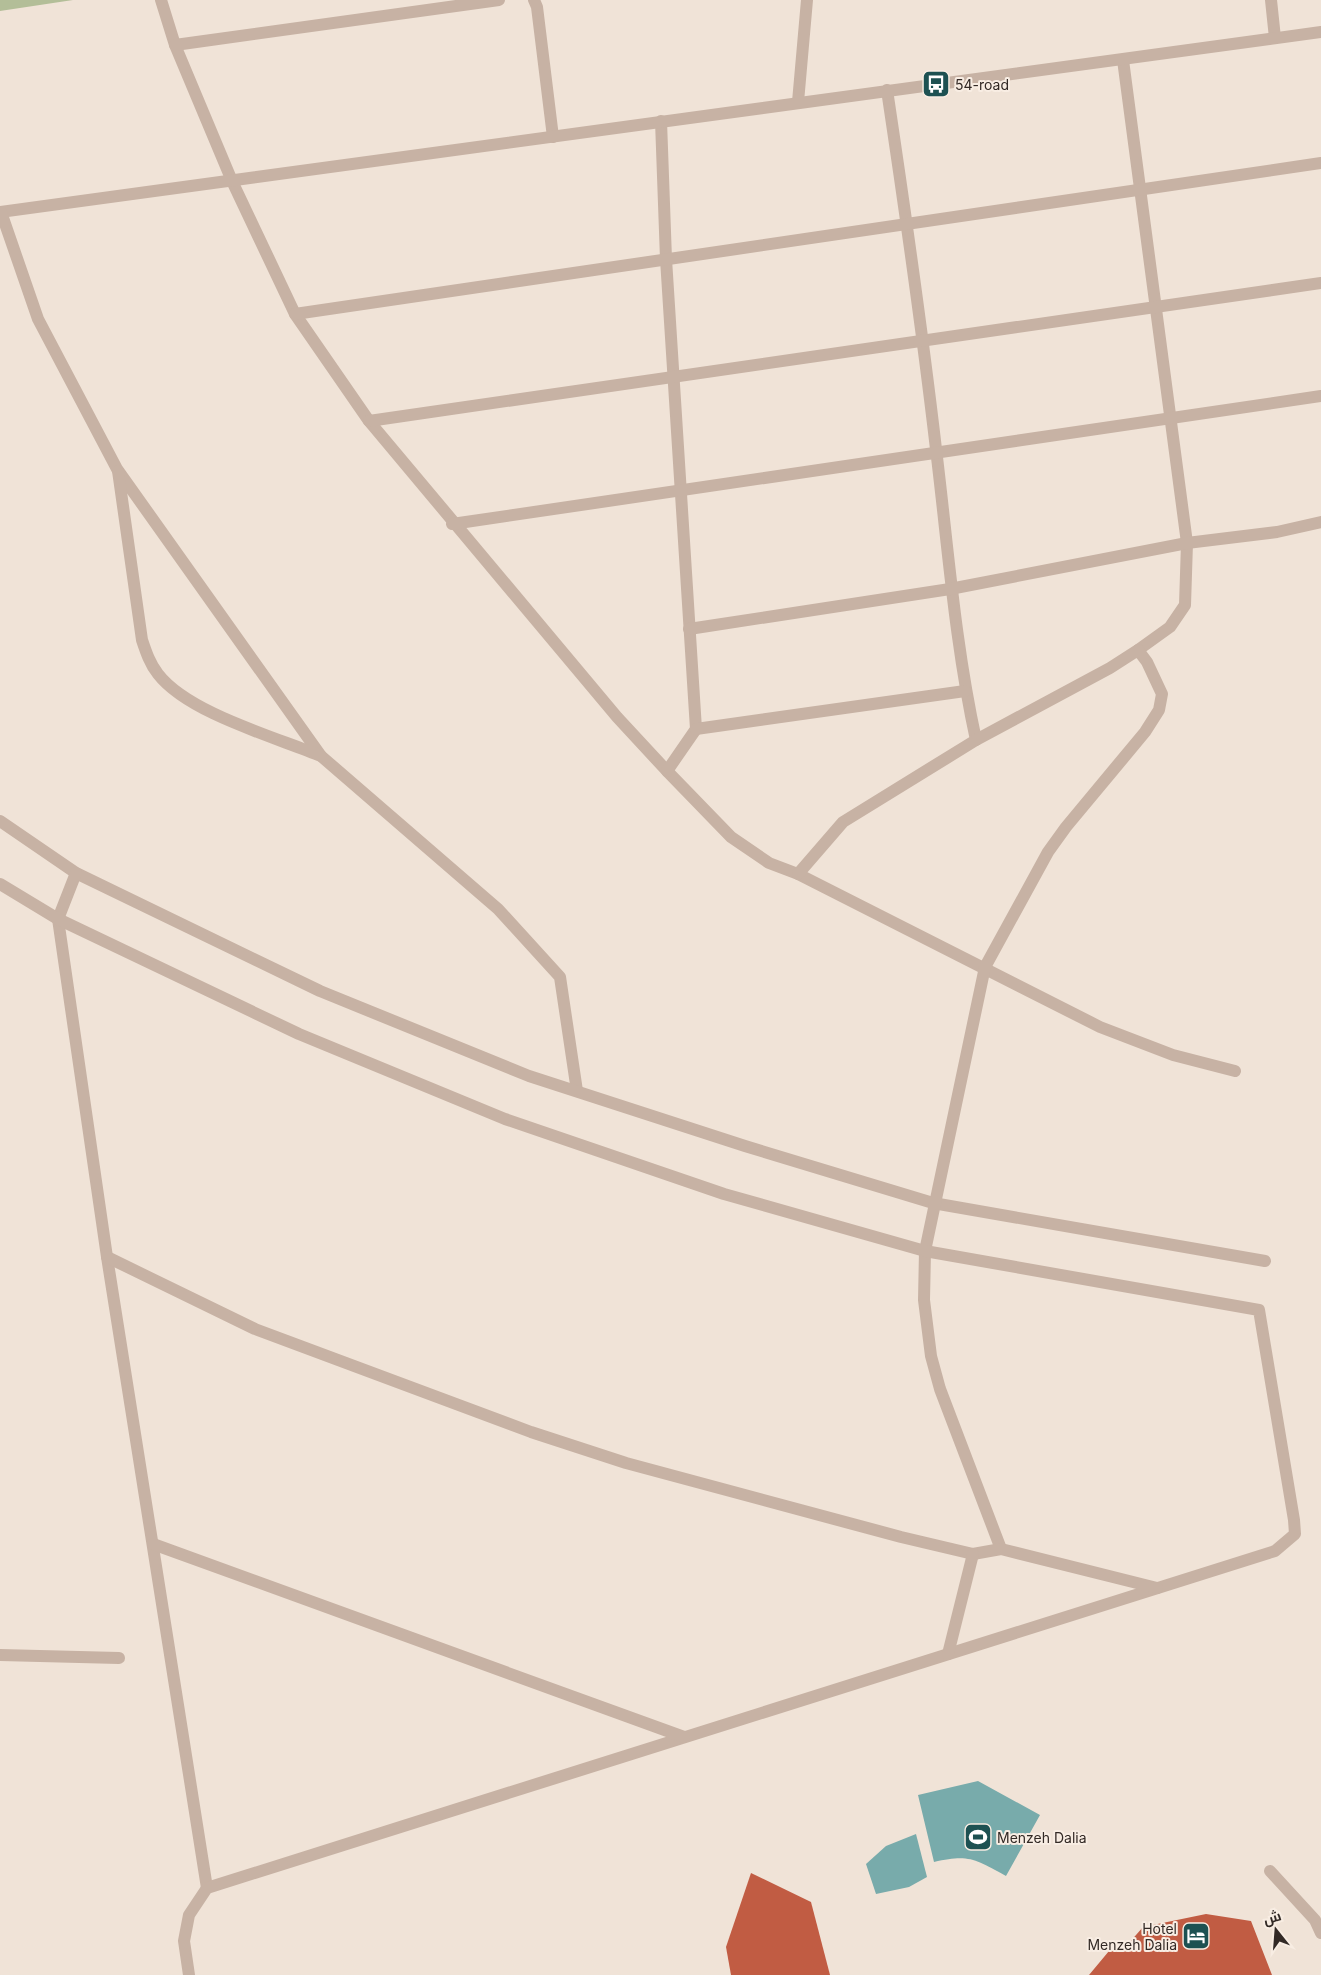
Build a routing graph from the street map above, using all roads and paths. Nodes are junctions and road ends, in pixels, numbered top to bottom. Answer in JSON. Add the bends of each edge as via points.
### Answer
{"nodes":[{"id":1,"x":160,"y":0,"type":"edge"},
{"id":2,"x":499,"y":0,"type":"edge"},
{"id":3,"x":534,"y":0,"type":"edge"},
{"id":4,"x":807,"y":0,"type":"edge"},
{"id":5,"x":1271,"y":0,"type":"edge"},
{"id":6,"x":1321,"y":32,"type":"edge"},
{"id":7,"x":1275,"y":38,"type":"junction"},
{"id":8,"x":175,"y":45,"type":"junction"},
{"id":9,"x":1123,"y":60,"type":"junction"},
{"id":10,"x":887,"y":90,"type":"junction"},
{"id":11,"x":798,"y":102,"type":"junction"},
{"id":12,"x":661,"y":121,"type":"junction"},
{"id":13,"x":553,"y":136,"type":"junction"},
{"id":14,"x":1321,"y":163,"type":"edge"},
{"id":15,"x":232,"y":181,"type":"junction"},
{"id":16,"x":1140,"y":190,"type":"junction"},
{"id":17,"x":0,"y":212,"type":"edge"},
{"id":18,"x":907,"y":224,"type":"junction"},
{"id":19,"x":666,"y":260,"type":"junction"},
{"id":20,"x":1321,"y":283,"type":"edge"},
{"id":21,"x":1156,"y":307,"type":"junction"},
{"id":22,"x":295,"y":314,"type":"junction"},
{"id":23,"x":923,"y":341,"type":"junction"},
{"id":24,"x":675,"y":377,"type":"junction"},
{"id":25,"x":1321,"y":396,"type":"edge"},
{"id":26,"x":1170,"y":418,"type":"junction"},
{"id":27,"x":369,"y":422,"type":"junction"},
{"id":28,"x":936,"y":452,"type":"junction"},
{"id":29,"x":117,"y":469,"type":"junction"},
{"id":30,"x":680,"y":490,"type":"junction"},
{"id":31,"x":1321,"y":522,"type":"edge"},
{"id":32,"x":452,"y":524,"type":"junction"},
{"id":33,"x":1187,"y":543,"type":"junction"},
{"id":34,"x":950,"y":589,"type":"junction"},
{"id":35,"x":689,"y":629,"type":"junction"},
{"id":36,"x":1138,"y":650,"type":"junction"},
{"id":37,"x":965,"y":691,"type":"junction"},
{"id":38,"x":696,"y":729,"type":"junction"},
{"id":39,"x":976,"y":740,"type":"junction"},
{"id":40,"x":321,"y":756,"type":"junction"},
{"id":41,"x":666,"y":771,"type":"junction"},
{"id":42,"x":0,"y":821,"type":"edge"},
{"id":43,"x":76,"y":874,"type":"junction"},
{"id":44,"x":798,"y":874,"type":"junction"},
{"id":45,"x":0,"y":884,"type":"edge"},
{"id":46,"x":58,"y":919,"type":"junction"},
{"id":47,"x":985,"y":967,"type":"junction"},
{"id":48,"x":1235,"y":1071,"type":"dead end"},
{"id":49,"x":577,"y":1091,"type":"junction"},
{"id":50,"x":933,"y":1203,"type":"junction"},
{"id":51,"x":925,"y":1250,"type":"junction"},
{"id":52,"x":107,"y":1256,"type":"junction"},
{"id":53,"x":1265,"y":1261,"type":"dead end"},
{"id":54,"x":153,"y":1544,"type":"junction"},
{"id":55,"x":1001,"y":1549,"type":"junction"},
{"id":56,"x":973,"y":1554,"type":"junction"},
{"id":57,"x":1157,"y":1588,"type":"junction"},
{"id":58,"x":948,"y":1654,"type":"junction"},
{"id":59,"x":0,"y":1655,"type":"edge"},
{"id":60,"x":120,"y":1658,"type":"dead end"},
{"id":61,"x":684,"y":1737,"type":"junction"},
{"id":62,"x":1270,"y":1870,"type":"dead end"},
{"id":63,"x":207,"y":1888,"type":"junction"},
{"id":64,"x":1321,"y":1933,"type":"edge"},
{"id":65,"x":188,"y":1975,"type":"edge"}],
"edges":[{"from":1,"to":8,"type":"street"},
{"from":2,"to":8,"type":"street"},
{"from":3,"to":13,"type":"street"},
{"from":4,"to":11,"type":"street"},
{"from":5,"to":7,"type":"street"},
{"from":6,"to":7,"type":"street"},
{"from":7,"to":9,"type":"street"},
{"from":8,"to":15,"type":"street"},
{"from":9,"to":10,"type":"street"},
{"from":9,"to":16,"type":"street"},
{"from":10,"to":11,"type":"street"},
{"from":10,"to":18,"type":"street"},
{"from":11,"to":12,"type":"street"},
{"from":12,"to":13,"type":"street"},
{"from":12,"to":19,"type":"street"},
{"from":13,"to":15,"type":"street"},
{"from":14,"to":16,"type":"street"},
{"from":15,"to":17,"type":"street"},
{"from":15,"to":22,"type":"street"},
{"from":16,"to":18,"type":"street"},
{"from":16,"to":21,"type":"street"},
{"from":17,"to":29,"type":"street","via":[[38,319]]},
{"from":18,"to":19,"type":"street"},
{"from":18,"to":23,"type":"street"},
{"from":19,"to":22,"type":"street"},
{"from":19,"to":24,"type":"street"},
{"from":20,"to":21,"type":"street"},
{"from":21,"to":23,"type":"street"},
{"from":21,"to":26,"type":"street"},
{"from":22,"to":27,"type":"street"},
{"from":23,"to":24,"type":"street"},
{"from":23,"to":28,"type":"street"},
{"from":24,"to":27,"type":"street"},
{"from":24,"to":30,"type":"street"},
{"from":25,"to":26,"type":"street"},
{"from":26,"to":28,"type":"street"},
{"from":26,"to":33,"type":"street"},
{"from":27,"to":32,"type":"street"},
{"from":28,"to":30,"type":"street"},
{"from":28,"to":34,"type":"street"},
{"from":29,"to":40,"type":"street"},
{"from":29,"to":40,"type":"street","via":[[142,640],[147,657],[158,675],[179,694],[218,715]]},
{"from":30,"to":32,"type":"street"},
{"from":30,"to":35,"type":"street"},
{"from":31,"to":33,"type":"street","via":[[1277,532]]},
{"from":32,"to":41,"type":"street"},
{"from":33,"to":34,"type":"street"},
{"from":33,"to":36,"type":"street","via":[[1185,605],[1170,627]]},
{"from":34,"to":35,"type":"street"},
{"from":34,"to":37,"type":"street"},
{"from":35,"to":38,"type":"street"},
{"from":36,"to":39,"type":"street"},
{"from":36,"to":47,"type":"street","via":[[1162,694],[1159,710],[1145,732],[1048,852]]},
{"from":37,"to":38,"type":"street"},
{"from":37,"to":39,"type":"street"},
{"from":38,"to":41,"type":"street"},
{"from":39,"to":44,"type":"street","via":[[843,822]]},
{"from":40,"to":49,"type":"street","via":[[498,909],[560,976]]},
{"from":41,"to":44,"type":"street","via":[[731,836],[769,863]]},
{"from":42,"to":43,"type":"street"},
{"from":43,"to":46,"type":"street"},
{"from":43,"to":49,"type":"street","via":[[320,991],[529,1076]]},
{"from":44,"to":47,"type":"street"},
{"from":45,"to":46,"type":"street"},
{"from":46,"to":51,"type":"street","via":[[299,1034],[505,1119],[724,1194]]},
{"from":46,"to":52,"type":"street"},
{"from":47,"to":48,"type":"street","via":[[1100,1027],[1173,1055]]},
{"from":47,"to":50,"type":"street"},
{"from":49,"to":50,"type":"street"},
{"from":50,"to":51,"type":"street"},
{"from":50,"to":53,"type":"street"},
{"from":51,"to":55,"type":"street","via":[[924,1300],[930,1356]]},
{"from":51,"to":57,"type":"street","via":[[1259,1310],[1295,1534],[1275,1551]]},
{"from":52,"to":54,"type":"street"},
{"from":52,"to":56,"type":"street","via":[[255,1329],[531,1432],[626,1463]]},
{"from":54,"to":61,"type":"street"},
{"from":54,"to":63,"type":"street"},
{"from":55,"to":56,"type":"street"},
{"from":55,"to":57,"type":"street"},
{"from":56,"to":58,"type":"street"},
{"from":57,"to":58,"type":"street"},
{"from":58,"to":61,"type":"street"},
{"from":59,"to":60,"type":"street"},
{"from":61,"to":63,"type":"street"},
{"from":62,"to":64,"type":"street","via":[[1315,1920]]},
{"from":63,"to":65,"type":"street","via":[[189,1915],[184,1941]]}]}
